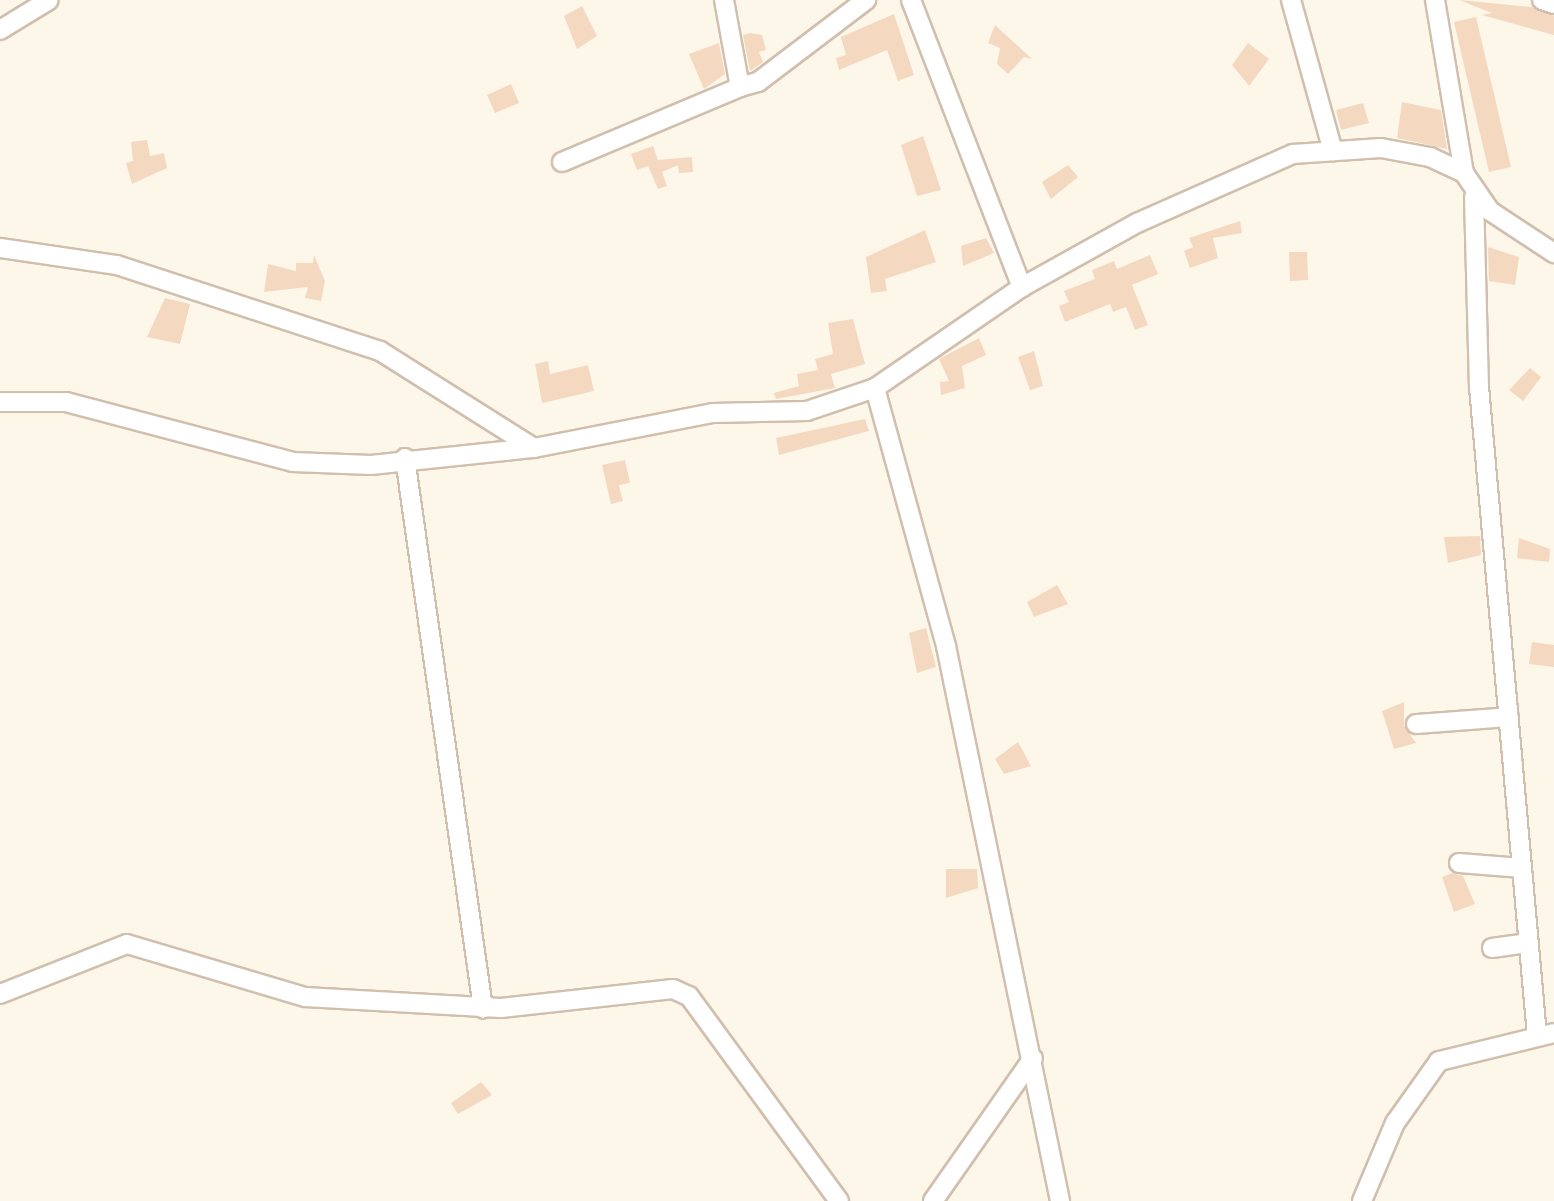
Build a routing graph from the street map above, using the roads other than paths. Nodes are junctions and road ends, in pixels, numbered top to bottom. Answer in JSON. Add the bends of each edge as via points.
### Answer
{"nodes":[{"id":1,"x":49,"y":0,"type":"edge"},
{"id":2,"x":724,"y":0,"type":"edge"},
{"id":3,"x":866,"y":0,"type":"edge"},
{"id":4,"x":911,"y":0,"type":"edge"},
{"id":5,"x":1291,"y":0,"type":"edge"},
{"id":6,"x":1435,"y":0,"type":"edge"},
{"id":7,"x":1542,"y":0,"type":"edge"},
{"id":8,"x":1554,"y":4,"type":"edge"},
{"id":9,"x":0,"y":30,"type":"edge"},
{"id":10,"x":740,"y":87,"type":"junction"},
{"id":11,"x":1333,"y":151,"type":"junction"},
{"id":12,"x":562,"y":162,"type":"dead end"},
{"id":13,"x":1464,"y":174,"type":"junction"},
{"id":14,"x":1474,"y":197,"type":"junction"},
{"id":15,"x":0,"y":248,"type":"edge"},
{"id":16,"x":1554,"y":254,"type":"edge"},
{"id":17,"x":1022,"y":286,"type":"junction"},
{"id":18,"x":875,"y":388,"type":"junction"},
{"id":19,"x":0,"y":402,"type":"edge"},
{"id":20,"x":534,"y":448,"type":"junction"},
{"id":21,"x":405,"y":458,"type":"junction"},
{"id":22,"x":1509,"y":717,"type":"junction"},
{"id":23,"x":1416,"y":724,"type":"dead end"},
{"id":24,"x":1459,"y":863,"type":"dead end"},
{"id":25,"x":1522,"y":868,"type":"junction"},
{"id":26,"x":1529,"y":943,"type":"junction"},
{"id":27,"x":1492,"y":948,"type":"dead end"},
{"id":28,"x":0,"y":994,"type":"edge"},
{"id":29,"x":483,"y":1008,"type":"junction"},
{"id":30,"x":1545,"y":1034,"type":"edge"},
{"id":31,"x":1034,"y":1058,"type":"junction"},
{"id":32,"x":839,"y":1201,"type":"edge"},
{"id":33,"x":933,"y":1201,"type":"edge"},
{"id":34,"x":1060,"y":1201,"type":"edge"},
{"id":35,"x":1362,"y":1201,"type":"edge"}],
"edges":[{"from":1,"to":9,"type":"street"},
{"from":2,"to":10,"type":"street"},
{"from":3,"to":10,"type":"street","via":[[758,82]]},
{"from":4,"to":17,"type":"street"},
{"from":5,"to":11,"type":"street"},
{"from":6,"to":13,"type":"street"},
{"from":7,"to":8,"type":"street"},
{"from":10,"to":12,"type":"street"},
{"from":11,"to":13,"type":"street","via":[[1381,148],[1430,157]]},
{"from":11,"to":17,"type":"street","via":[[1293,154],[1226,180]]},
{"from":13,"to":14,"type":"street"},
{"from":14,"to":16,"type":"street"},
{"from":14,"to":22,"type":"street","via":[[1479,387]]},
{"from":15,"to":20,"type":"street","via":[[118,265],[380,351]]},
{"from":17,"to":18,"type":"street"},
{"from":18,"to":20,"type":"street","via":[[808,412],[713,413]]},
{"from":18,"to":31,"type":"street","via":[[946,646]]},
{"from":19,"to":21,"type":"street","via":[[30,398],[81,405],[272,460],[371,465]]},
{"from":20,"to":21,"type":"street"},
{"from":21,"to":29,"type":"street"},
{"from":22,"to":23,"type":"street"},
{"from":22,"to":25,"type":"street"},
{"from":24,"to":25,"type":"street"},
{"from":25,"to":26,"type":"street"},
{"from":26,"to":27,"type":"street"},
{"from":26,"to":30,"type":"street"},
{"from":28,"to":29,"type":"street","via":[[127,944],[304,997]]},
{"from":29,"to":32,"type":"street","via":[[648,989],[689,996]]},
{"from":30,"to":35,"type":"street","via":[[1439,1061],[1395,1123]]},
{"from":31,"to":33,"type":"street"},
{"from":31,"to":34,"type":"street"}]}
